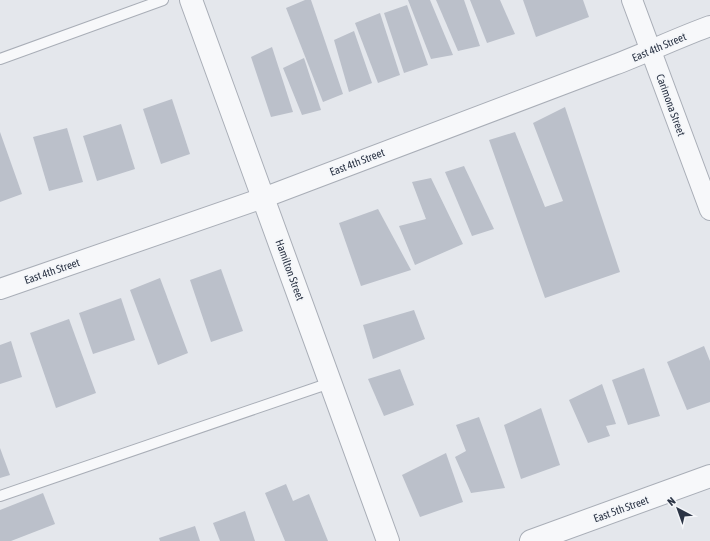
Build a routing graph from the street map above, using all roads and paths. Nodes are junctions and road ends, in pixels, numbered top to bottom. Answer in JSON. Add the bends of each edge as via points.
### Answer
{"nodes":[{"id":1,"x":163,"y":0,"type":"edge"},
{"id":2,"x":191,"y":0,"type":"edge"},
{"id":3,"x":632,"y":0,"type":"edge"},
{"id":4,"x":710,"y":26,"type":"edge"},
{"id":5,"x":652,"y":51,"type":"junction"},
{"id":6,"x":0,"y":59,"type":"edge"},
{"id":7,"x":263,"y":198,"type":"junction"},
{"id":8,"x":710,"y":210,"type":"edge"},
{"id":9,"x":0,"y":289,"type":"edge"},
{"id":10,"x":330,"y":383,"type":"junction"},
{"id":11,"x":710,"y":476,"type":"edge"},
{"id":12,"x":0,"y":496,"type":"edge"},
{"id":13,"x":388,"y":541,"type":"edge"},
{"id":14,"x":531,"y":541,"type":"edge"}],
"edges":[{"from":1,"to":6,"type":"lane"},
{"from":2,"to":7,"type":"street","name":"Hamilton Street"},
{"from":3,"to":5,"type":"street","name":"Carimona Street"},
{"from":4,"to":5,"type":"street","name":"East 4th Street"},
{"from":5,"to":7,"type":"street","name":"East 4th Street"},
{"from":5,"to":8,"type":"street","name":"Carimona Street"},
{"from":7,"to":9,"type":"street","name":"East 4th Street"},
{"from":7,"to":10,"type":"street","name":"Hamilton Street"},
{"from":10,"to":12,"type":"lane"},
{"from":10,"to":13,"type":"street","name":"Hamilton Street"},
{"from":11,"to":14,"type":"street","name":"East 5th Street"}]}
